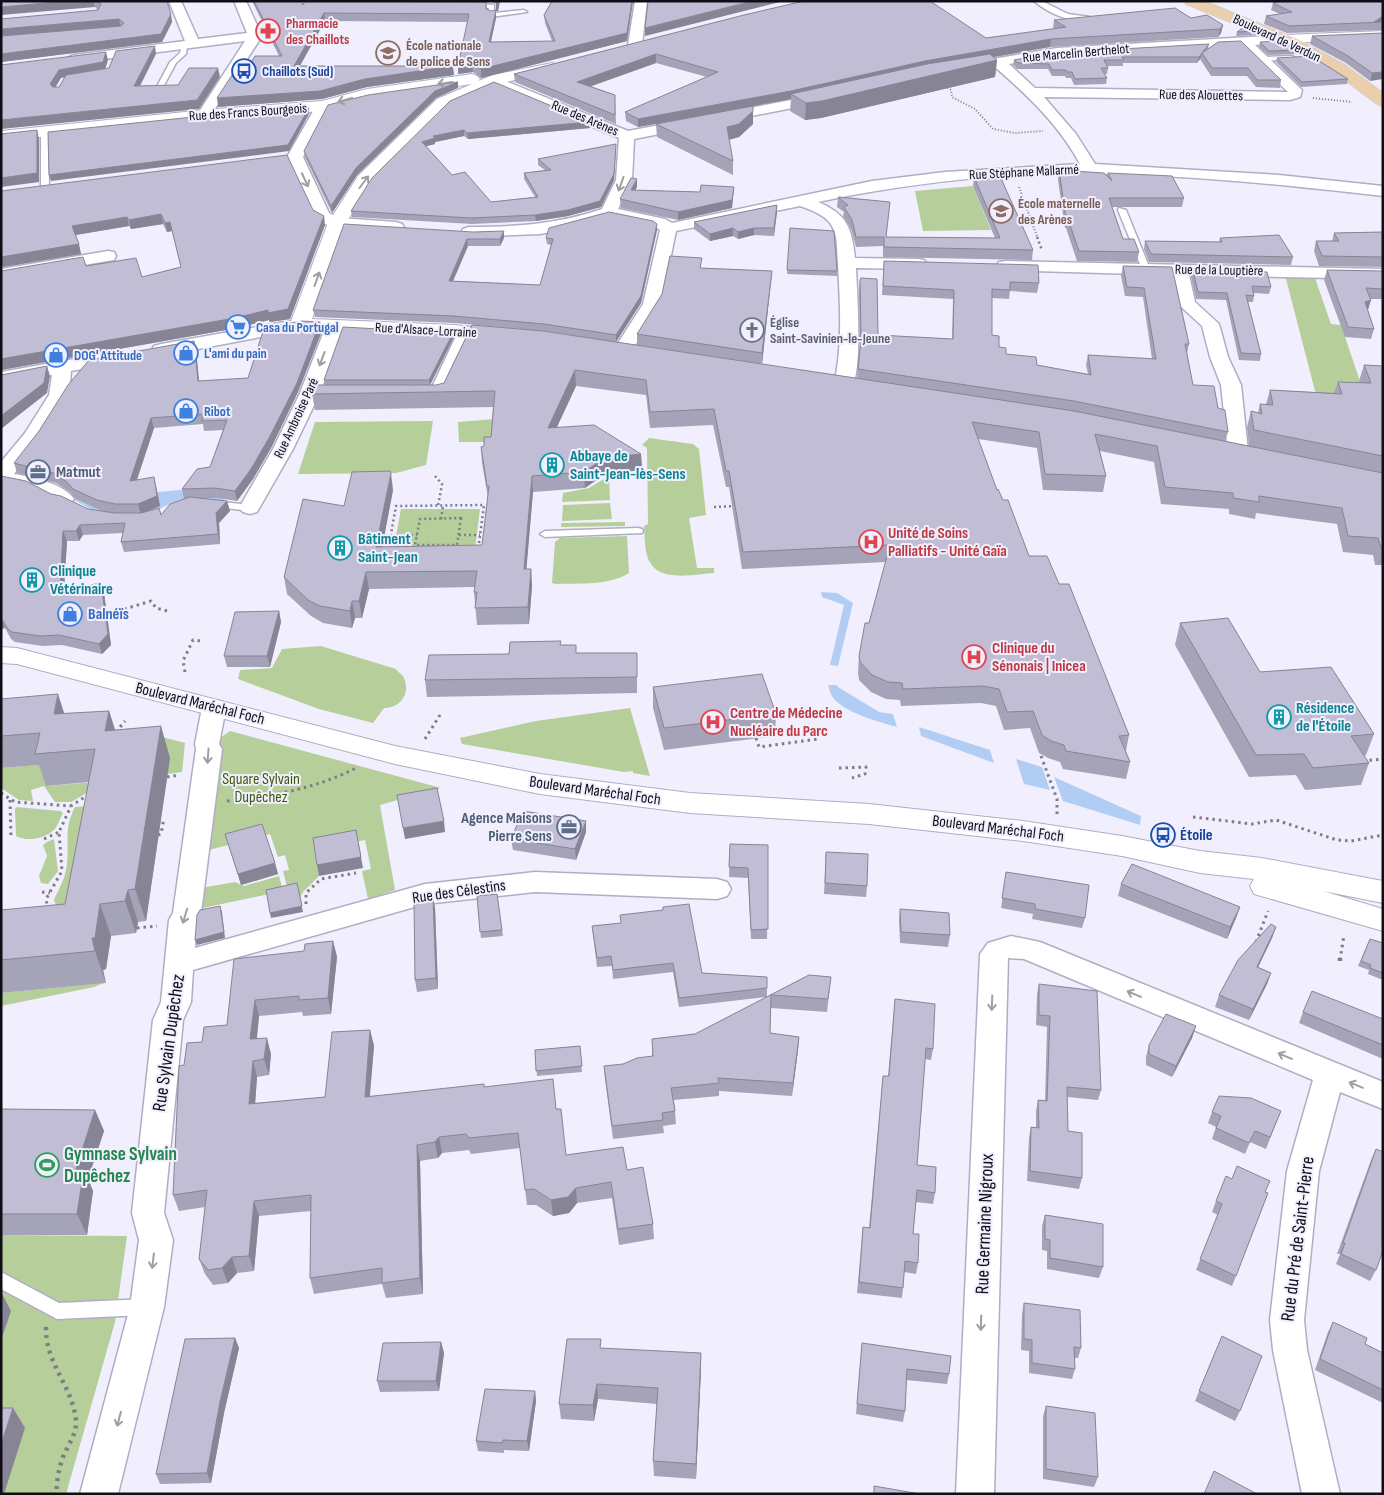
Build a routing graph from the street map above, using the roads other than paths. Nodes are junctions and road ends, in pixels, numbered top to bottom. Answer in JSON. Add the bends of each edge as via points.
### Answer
{"nodes":[{"id":1,"x":175,"y":1,"type":"edge"},
{"id":2,"x":240,"y":1,"type":"edge"},
{"id":3,"x":641,"y":1,"type":"edge"},
{"id":4,"x":1037,"y":1,"type":"edge"},
{"id":5,"x":1191,"y":1,"type":"edge"},
{"id":6,"x":464,"y":5,"type":"edge"},
{"id":7,"x":524,"y":12,"type":"dead end"},
{"id":8,"x":1093,"y":17,"type":"edge"},
{"id":9,"x":1383,"y":35,"type":"edge"},
{"id":10,"x":255,"y":36,"type":"junction"},
{"id":11,"x":1285,"y":39,"type":"junction"},
{"id":12,"x":650,"y":41,"type":"edge"},
{"id":13,"x":1244,"y":42,"type":"junction"},
{"id":14,"x":188,"y":44,"type":"junction"},
{"id":15,"x":635,"y":45,"type":"junction"},
{"id":16,"x":617,"y":50,"type":"edge"},
{"id":17,"x":1296,"y":58,"type":"edge"},
{"id":18,"x":1262,"y":59,"type":"junction"},
{"id":19,"x":58,"y":61,"type":"edge"},
{"id":20,"x":998,"y":62,"type":"junction"},
{"id":21,"x":562,"y":65,"type":"edge"},
{"id":22,"x":925,"y":75,"type":"edge"},
{"id":23,"x":493,"y":80,"type":"junction"},
{"id":24,"x":159,"y":90,"type":"edge"},
{"id":25,"x":1031,"y":92,"type":"junction"},
{"id":26,"x":839,"y":94,"type":"edge"},
{"id":27,"x":1383,"y":101,"type":"edge"},
{"id":28,"x":323,"y":106,"type":"junction"},
{"id":29,"x":204,"y":115,"type":"junction"},
{"id":30,"x":44,"y":131,"type":"junction"},
{"id":31,"x":1,"y":136,"type":"edge"},
{"id":32,"x":627,"y":136,"type":"junction"},
{"id":33,"x":294,"y":157,"type":"junction"},
{"id":34,"x":275,"y":159,"type":"edge"},
{"id":35,"x":1090,"y":168,"type":"junction"},
{"id":36,"x":64,"y":186,"type":"edge"},
{"id":37,"x":45,"y":188,"type":"junction"},
{"id":38,"x":28,"y":191,"type":"edge"},
{"id":39,"x":1383,"y":191,"type":"edge"},
{"id":40,"x":800,"y":200,"type":"junction"},
{"id":41,"x":763,"y":208,"type":"junction"},
{"id":42,"x":820,"y":209,"type":"junction"},
{"id":43,"x":1122,"y":210,"type":"edge"},
{"id":44,"x":608,"y":212,"type":"junction"},
{"id":45,"x":337,"y":223,"type":"junction"},
{"id":46,"x":408,"y":228,"type":"edge"},
{"id":47,"x":669,"y":228,"type":"junction"},
{"id":48,"x":457,"y":232,"type":"edge"},
{"id":49,"x":108,"y":256,"type":"dead end"},
{"id":50,"x":846,"y":263,"type":"junction"},
{"id":51,"x":933,"y":264,"type":"edge"},
{"id":52,"x":990,"y":266,"type":"edge"},
{"id":53,"x":1146,"y":269,"type":"junction"},
{"id":54,"x":1179,"y":270,"type":"junction"},
{"id":55,"x":1,"y":274,"type":"edge"},
{"id":56,"x":1383,"y":274,"type":"edge"},
{"id":57,"x":300,"y":324,"type":"junction"},
{"id":58,"x":335,"y":326,"type":"junction"},
{"id":59,"x":467,"y":332,"type":"junction"},
{"id":60,"x":525,"y":337,"type":"edge"},
{"id":61,"x":622,"y":351,"type":"edge"},
{"id":62,"x":62,"y":368,"type":"junction"},
{"id":63,"x":1,"y":378,"type":"edge"},
{"id":64,"x":822,"y":382,"type":"edge"},
{"id":65,"x":854,"y":386,"type":"joint"},
{"id":66,"x":395,"y":393,"type":"edge"},
{"id":67,"x":1237,"y":451,"type":"edge"},
{"id":68,"x":1,"y":477,"type":"edge"},
{"id":69,"x":66,"y":496,"type":"edge"},
{"id":70,"x":199,"y":502,"type":"edge"},
{"id":71,"x":250,"y":508,"type":"joint"},
{"id":72,"x":638,"y":531,"type":"dead end"},
{"id":73,"x":545,"y":534,"type":"dead end"},
{"id":74,"x":7,"y":657,"type":"edge"},
{"id":75,"x":214,"y":708,"type":"junction"},
{"id":76,"x":1200,"y":862,"type":"junction"},
{"id":77,"x":717,"y":889,"type":"dead end"},
{"id":78,"x":1383,"y":892,"type":"edge"},
{"id":79,"x":1303,"y":897,"type":"junction"},
{"id":80,"x":1383,"y":908,"type":"edge"},
{"id":81,"x":1383,"y":920,"type":"edge"},
{"id":82,"x":1383,"y":928,"type":"edge"},
{"id":83,"x":180,"y":963,"type":"junction"},
{"id":84,"x":1330,"y":1075,"type":"junction"},
{"id":85,"x":1383,"y":1096,"type":"edge"},
{"id":86,"x":1,"y":1280,"type":"edge"},
{"id":87,"x":147,"y":1307,"type":"junction"},
{"id":88,"x":99,"y":1494,"type":"edge"},
{"id":89,"x":976,"y":1494,"type":"edge"},
{"id":90,"x":1321,"y":1494,"type":"edge"}],
"edges":[{"from":1,"to":14,"type":"street"},
{"from":2,"to":10,"type":"street"},
{"from":3,"to":15,"type":"street"},
{"from":4,"to":8,"type":"lane","via":[[1058,15]]},
{"from":5,"to":11,"type":"main road","name":"Boulevard de Verdun"},
{"from":6,"to":7,"type":"lane","via":[[492,6],[491,16]]},
{"from":9,"to":11,"type":"street","name":"Rue Marcelin Berthelot"},
{"from":10,"to":14,"type":"street"},
{"from":10,"to":29,"type":"street"},
{"from":11,"to":13,"type":"street","name":"Rue Marcelin Berthelot"},
{"from":11,"to":27,"type":"main road","name":"Boulevard de Verdun"},
{"from":12,"to":15,"type":"street"},
{"from":13,"to":18,"type":"street"},
{"from":13,"to":20,"type":"street","name":"Rue Marcelin Berthelot","via":[[1057,52]]},
{"from":14,"to":19,"type":"street"},
{"from":14,"to":24,"type":"lane"},
{"from":15,"to":16,"type":"street"},
{"from":17,"to":18,"type":"lane"},
{"from":18,"to":25,"type":"street","name":"Rue des Alouettes","via":[[1295,90],[1293,96]]},
{"from":20,"to":22,"type":"street","name":"Rue Marcelin Berthelot"},
{"from":20,"to":25,"type":"street"},
{"from":21,"to":23,"type":"street"},
{"from":23,"to":28,"type":"street","name":"Rue des Francs Bourgeois","one_way":true,"via":[[475,79],[367,94]]},
{"from":23,"to":32,"type":"street","name":"Rue des Arènes"},
{"from":45,"to":23,"type":"street","one_way":true,"via":[[364,180],[443,102]]},
{"from":25,"to":35,"type":"street","via":[[1066,129]]},
{"from":26,"to":32,"type":"street"},
{"from":28,"to":29,"type":"street","name":"Rue des Francs Bourgeois"},
{"from":28,"to":33,"type":"street"},
{"from":29,"to":30,"type":"street","name":"Rue des Francs Bourgeois"},
{"from":30,"to":31,"type":"street","name":"Rue des Francs Bourgeois"},
{"from":30,"to":37,"type":"lane"},
{"from":32,"to":44,"type":"street","name":"Rue des Arènes","one_way":true,"via":[[624,180]]},
{"from":33,"to":34,"type":"street"},
{"from":33,"to":45,"type":"street","one_way":true,"via":[[322,216]]},
{"from":35,"to":39,"type":"street","name":"Rue Stéphane Mallarmé","via":[[1279,180]]},
{"from":35,"to":40,"type":"street","name":"Rue Stéphane Mallarmé","via":[[945,177],[872,186]]},
{"from":36,"to":37,"type":"street"},
{"from":37,"to":38,"type":"street"},
{"from":40,"to":41,"type":"street","name":"Rue Stéphane Mallarmé"},
{"from":40,"to":42,"type":"street"},
{"from":41,"to":42,"type":"street"},
{"from":41,"to":47,"type":"street","name":"Rue Stéphane Mallarmé"},
{"from":42,"to":50,"type":"street","via":[[843,228]]},
{"from":43,"to":53,"type":"lane"},
{"from":44,"to":47,"type":"street","via":[[659,222]]},
{"from":44,"to":48,"type":"street","via":[[550,228]]},
{"from":45,"to":46,"type":"street"},
{"from":57,"to":45,"type":"street","one_way":true},
{"from":47,"to":61,"type":"street","via":[[652,304]]},
{"from":49,"to":55,"type":"street"},
{"from":50,"to":51,"type":"street"},
{"from":50,"to":65,"type":"street","via":[[850,327],[845,348],[847,376]]},
{"from":52,"to":53,"type":"street","name":"Rue de la Louptière"},
{"from":53,"to":54,"type":"street","name":"Rue de la Louptière"},
{"from":54,"to":56,"type":"street","name":"Rue de la Louptière"},
{"from":54,"to":67,"type":"street","via":[[1187,304],[1210,324],[1218,357],[1231,384]]},
{"from":57,"to":58,"type":"street","name":"Rue d'Alsace-Lorraine"},
{"from":57,"to":62,"type":"street","name":"Rue d'Alsace-Lorraine"},
{"from":58,"to":59,"type":"street","name":"Rue d'Alsace-Lorraine"},
{"from":58,"to":71,"type":"street","name":"Rue Ambroise Paré","one_way":true,"via":[[319,393]]},
{"from":59,"to":60,"type":"street","name":"Rue d'Alsace-Lorraine"},
{"from":59,"to":66,"type":"street","via":[[439,392]]},
{"from":62,"to":63,"type":"street","name":"Rue d'Alsace-Lorraine"},
{"from":62,"to":68,"type":"street","via":[[59,395]]},
{"from":64,"to":65,"type":"street"},
{"from":68,"to":69,"type":"street","via":[[38,485]]},
{"from":70,"to":71,"type":"lane"},
{"from":72,"to":73,"type":"lane"},
{"from":74,"to":75,"type":"street","name":"Boulevard Maréchal Foch"},
{"from":75,"to":76,"type":"street","name":"Boulevard Maréchal Foch","via":[[395,755],[540,784],[690,803],[910,817],[1122,846]]},
{"from":75,"to":83,"type":"street","name":"Rue Sylvain Dupêchez","one_way":true,"via":[[187,913],[183,920]]},
{"from":76,"to":78,"type":"street","name":"Boulevard Maréchal Foch","via":[[1262,869]]},
{"from":76,"to":79,"type":"street","name":"Boulevard Maréchal Foch"},
{"from":76,"to":80,"type":"street"},
{"from":77,"to":83,"type":"street","name":"Rue des Célestins","via":[[535,882],[419,895]]},
{"from":79,"to":81,"type":"street","name":"Boulevard Maréchal Foch"},
{"from":79,"to":82,"type":"street"},
{"from":83,"to":87,"type":"street","name":"Rue Sylvain Dupêchez","one_way":true,"via":[[176,1002],[168,1020],[148,1213],[156,1240]]},
{"from":85,"to":84,"type":"street","one_way":true},
{"from":84,"to":89,"type":"street","name":"Rue Germaine Nigroux","one_way":true,"via":[[1030,950],[1010,946],[997,950],[994,954]]},
{"from":84,"to":90,"type":"street","name":"Rue du Pré de Saint-Pierre","via":[[1302,1176],[1287,1320],[1290,1350]]},
{"from":86,"to":87,"type":"lane","via":[[57,1311]]},
{"from":87,"to":88,"type":"street","name":"Rue Sylvain Dupêchez","one_way":true}]}
